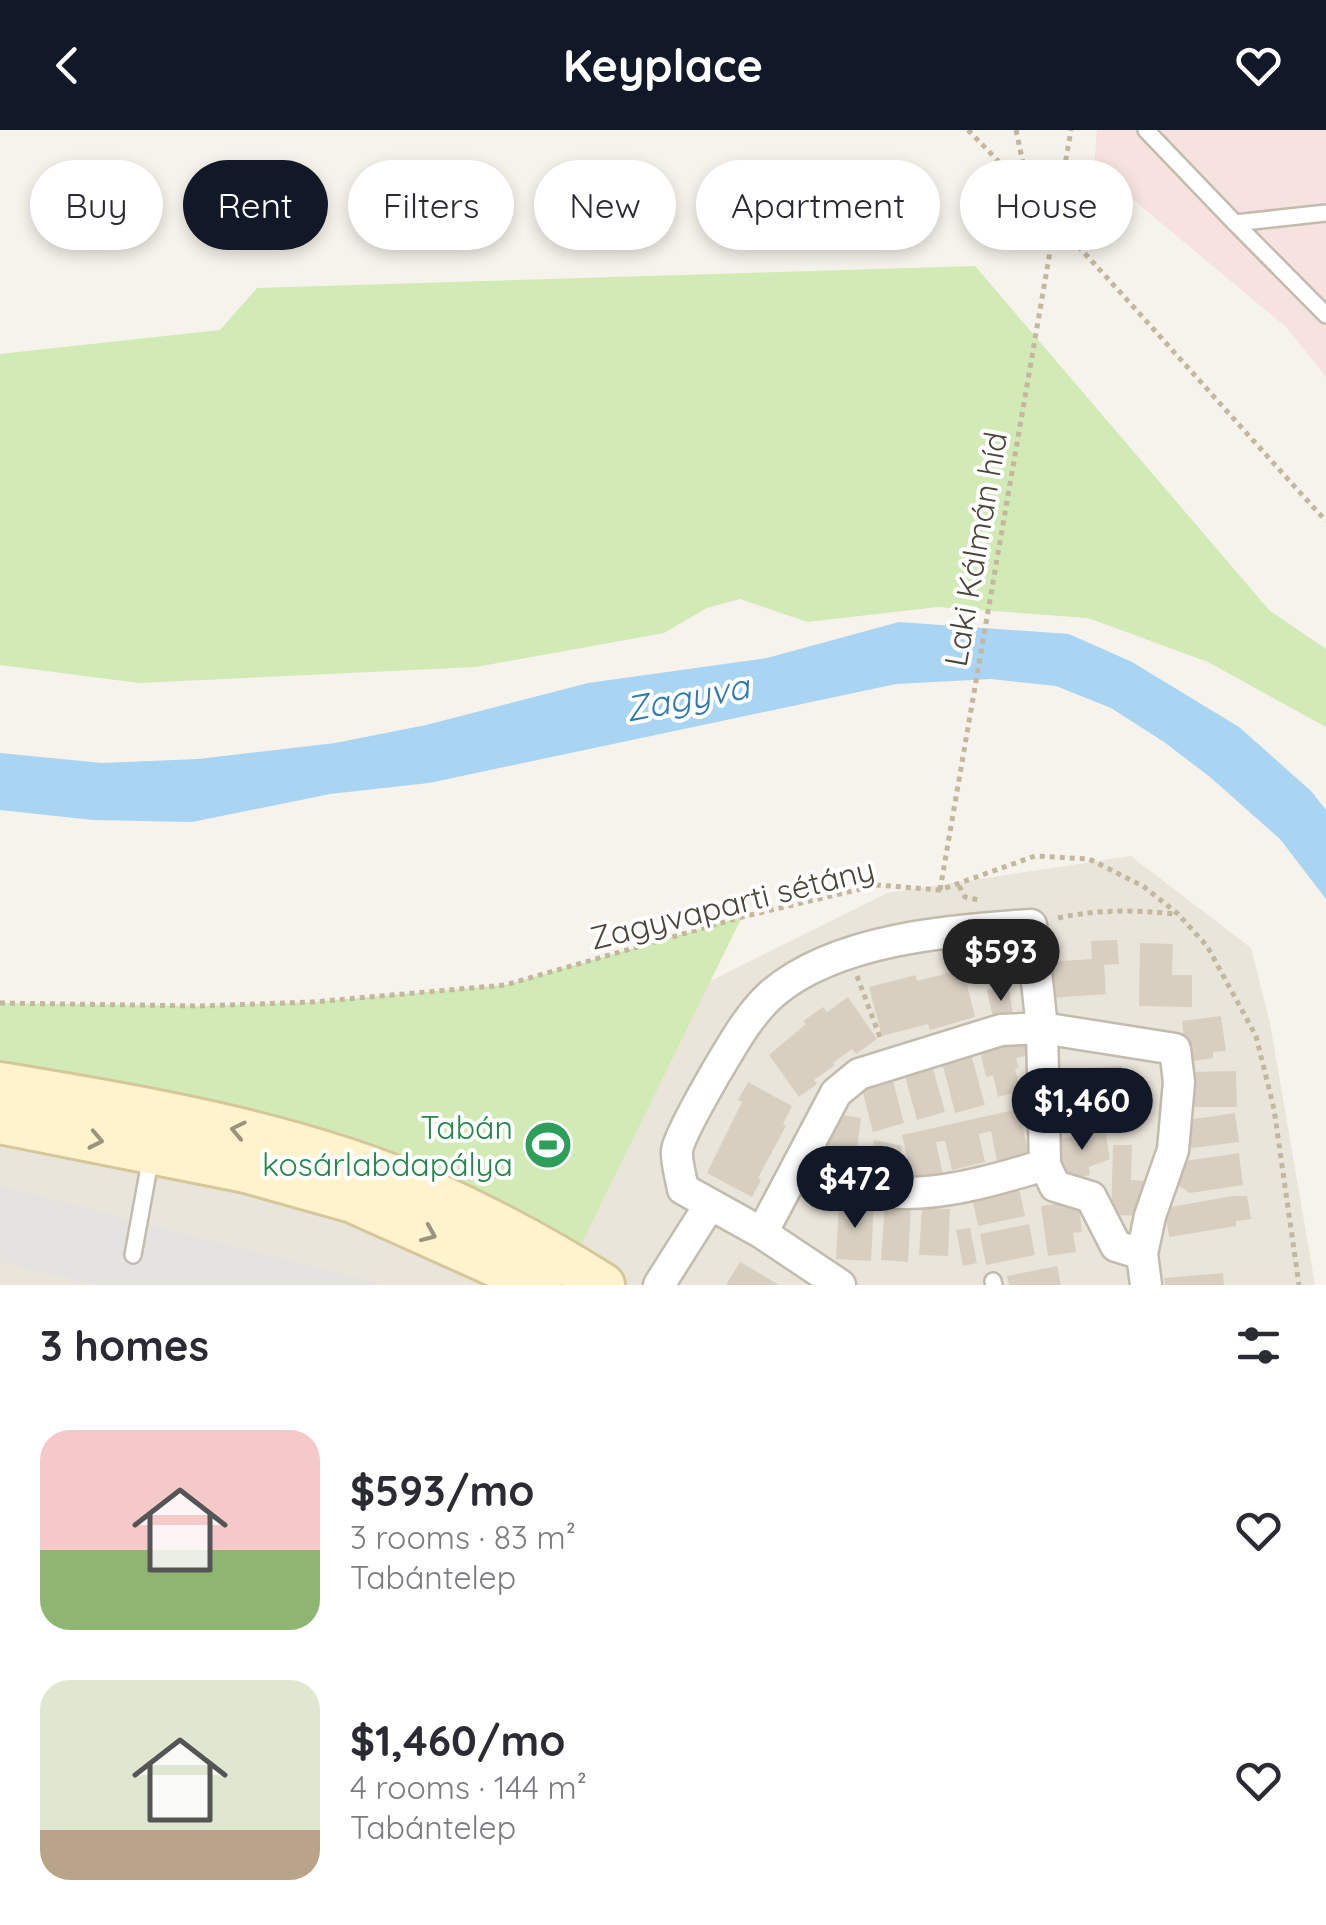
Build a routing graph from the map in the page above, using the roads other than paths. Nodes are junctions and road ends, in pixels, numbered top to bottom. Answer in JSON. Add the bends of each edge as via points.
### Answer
{"nodes":[{"id":1,"x":1146,"y":130,"type":"edge"},
{"id":2,"x":1326,"y":213,"type":"edge"},
{"id":3,"x":1235,"y":223,"type":"junction"},
{"id":4,"x":1326,"y":315,"type":"edge"},
{"id":5,"x":1042,"y":1028,"type":"junction"},
{"id":6,"x":0,"y":1084,"type":"edge"},
{"id":7,"x":0,"y":1122,"type":"edge"},
{"id":8,"x":155,"y":1132,"type":"junction"},
{"id":9,"x":1045,"y":1165,"type":"junction"},
{"id":10,"x":796,"y":1169,"type":"junction"},
{"id":11,"x":709,"y":1206,"type":"junction"},
{"id":12,"x":762,"y":1233,"type":"junction"},
{"id":13,"x":1142,"y":1254,"type":"junction"},
{"id":14,"x":133,"y":1255,"type":"dead end"},
{"id":15,"x":522,"y":1280,"type":"edge"},
{"id":16,"x":603,"y":1285,"type":"edge"},
{"id":17,"x":659,"y":1285,"type":"edge"},
{"id":18,"x":840,"y":1285,"type":"edge"},
{"id":19,"x":1146,"y":1285,"type":"edge"}],
"edges":[{"from":1,"to":3,"type":"lane"},
{"from":2,"to":3,"type":"lane"},
{"from":3,"to":4,"type":"lane"},
{"from":5,"to":9,"type":"street"},
{"from":5,"to":10,"type":"street","via":[[1001,1030],[860,1074],[836,1093]]},
{"from":5,"to":11,"type":"street","via":[[1031,925],[885,944],[811,967],[746,1022],[677,1150],[683,1188]]},
{"from":5,"to":13,"type":"street","via":[[1174,1049],[1179,1082],[1173,1150]]},
{"from":6,"to":8,"type":"street"},
{"from":7,"to":8,"type":"street","one_way":true},
{"from":8,"to":14,"type":"lane"},
{"from":8,"to":15,"type":"street","one_way":true,"via":[[246,1170],[353,1202]]},
{"from":16,"to":8,"type":"street","one_way":true,"via":[[426,1190],[317,1152]]},
{"from":9,"to":10,"type":"street","via":[[913,1196],[832,1184]]},
{"from":9,"to":13,"type":"street","via":[[1055,1186],[1091,1197],[1116,1246]]},
{"from":10,"to":12,"type":"street"},
{"from":11,"to":12,"type":"street"},
{"from":11,"to":17,"type":"street"},
{"from":12,"to":18,"type":"street"},
{"from":13,"to":19,"type":"street"}]}
